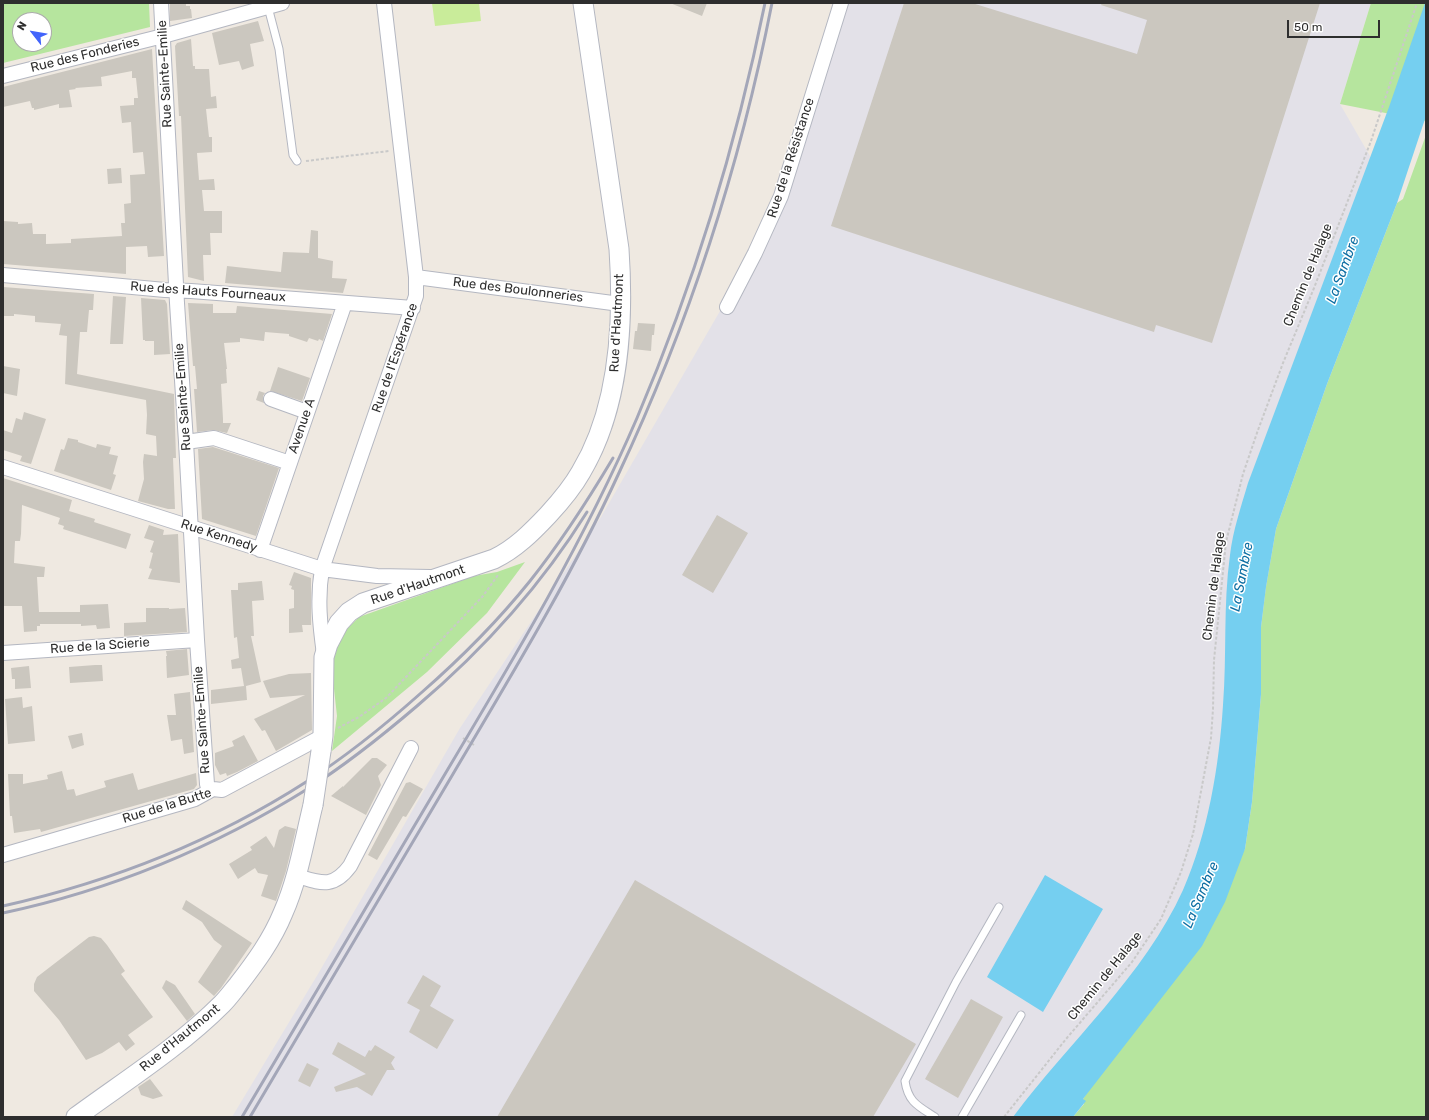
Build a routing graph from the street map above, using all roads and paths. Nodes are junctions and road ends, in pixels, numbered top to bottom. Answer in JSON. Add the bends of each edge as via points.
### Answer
{"nodes":[{"id":1,"x":160,"y":3,"type":"edge"},
{"id":2,"x":282,"y":3,"type":"edge"},
{"id":3,"x":384,"y":3,"type":"edge"},
{"id":4,"x":583,"y":3,"type":"edge"},
{"id":5,"x":841,"y":3,"type":"edge"},
{"id":6,"x":1417,"y":3,"type":"edge"},
{"id":7,"x":268,"y":7,"type":"junction"},
{"id":8,"x":163,"y":36,"type":"junction"},
{"id":9,"x":3,"y":76,"type":"edge"},
{"id":10,"x":401,"y":150,"type":"junction"},
{"id":11,"x":297,"y":161,"type":"joint"},
{"id":12,"x":3,"y":275,"type":"edge"},
{"id":13,"x":416,"y":277,"type":"junction"},
{"id":14,"x":176,"y":291,"type":"junction"},
{"id":15,"x":345,"y":303,"type":"junction"},
{"id":16,"x":620,"y":304,"type":"junction"},
{"id":17,"x":727,"y":307,"type":"dead end"},
{"id":18,"x":413,"y":308,"type":"junction"},
{"id":19,"x":270,"y":399,"type":"dead end"},
{"id":20,"x":307,"y":412,"type":"junction"},
{"id":21,"x":186,"y":442,"type":"junction"},
{"id":22,"x":290,"y":463,"type":"junction"},
{"id":23,"x":3,"y":467,"type":"edge"},
{"id":24,"x":191,"y":527,"type":"junction"},
{"id":25,"x":260,"y":550,"type":"junction"},
{"id":26,"x":505,"y":553,"type":"junction"},
{"id":27,"x":322,"y":569,"type":"junction"},
{"id":28,"x":439,"y":577,"type":"junction"},
{"id":29,"x":197,"y":640,"type":"junction"},
{"id":30,"x":3,"y":653,"type":"edge"},
{"id":31,"x":324,"y":657,"type":"junction"},
{"id":32,"x":463,"y":738,"type":"dead end"},
{"id":33,"x":322,"y":743,"type":"junction"},
{"id":34,"x":474,"y":745,"type":"dead end"},
{"id":35,"x":411,"y":748,"type":"dead end"},
{"id":36,"x":209,"y":791,"type":"junction"},
{"id":37,"x":3,"y":855,"type":"edge"},
{"id":38,"x":297,"y":876,"type":"junction"},
{"id":39,"x":999,"y":907,"type":"dead end"},
{"id":40,"x":1021,"y":1015,"type":"dead end"},
{"id":41,"x":76,"y":1117,"type":"edge"},
{"id":42,"x":935,"y":1117,"type":"edge"},
{"id":43,"x":962,"y":1117,"type":"edge"},
{"id":44,"x":1004,"y":1117,"type":"edge"}],
"edges":[{"from":1,"to":8,"type":"street","name":"Rue Sainte-Emilie"},
{"from":2,"to":7,"type":"street","name":"Rue des Fonderies"},
{"from":3,"to":10,"type":"street","name":"Rue de l'Espérance"},
{"from":4,"to":16,"type":"street","name":"Rue d'Hautmont","via":[[619,249]]},
{"from":5,"to":17,"type":"street","name":"Rue de la Résistance","via":[[781,196]]},
{"from":6,"to":44,"type":"path","name":"Chemin de Halage","via":[[1371,141],[1283,363],[1243,474],[1226,542],[1214,660],[1211,738],[1193,834],[1181,872],[1161,919],[1132,962]]},
{"from":7,"to":8,"type":"street","name":"Rue des Fonderies"},
{"from":7,"to":11,"type":"lane","via":[[279,48],[293,155]]},
{"from":8,"to":9,"type":"street","name":"Rue des Fonderies"},
{"from":8,"to":14,"type":"street","name":"Rue Sainte-Emilie"},
{"from":10,"to":11,"type":"path"},
{"from":10,"to":13,"type":"street","name":"Rue de l'Espérance"},
{"from":12,"to":14,"type":"street","name":"Rue des Hauts Fourneaux"},
{"from":13,"to":16,"type":"street","name":"Rue des Boulonneries"},
{"from":13,"to":18,"type":"street","name":"Rue de l'Espérance"},
{"from":14,"to":15,"type":"street","name":"Rue des Hauts Fourneaux"},
{"from":14,"to":21,"type":"street","name":"Rue Sainte-Emilie"},
{"from":15,"to":18,"type":"street","name":"Rue des Hauts Fourneaux"},
{"from":15,"to":20,"type":"street","name":"Avenue A"},
{"from":16,"to":26,"type":"street","name":"Rue d'Hautmont","via":[[615,378],[606,418],[594,447],[581,473],[562,499],[527,536]]},
{"from":18,"to":27,"type":"street","name":"Rue de l'Espérance"},
{"from":19,"to":20,"type":"street"},
{"from":20,"to":22,"type":"street","name":"Avenue A"},
{"from":21,"to":22,"type":"street","via":[[214,438]]},
{"from":21,"to":24,"type":"street","name":"Rue Sainte-Emilie"},
{"from":22,"to":25,"type":"street","name":"Avenue A"},
{"from":23,"to":24,"type":"street","name":"Rue Kennedy"},
{"from":24,"to":25,"type":"street","name":"Rue Kennedy"},
{"from":24,"to":29,"type":"street","name":"Rue Sainte-Emilie"},
{"from":25,"to":27,"type":"street","name":"Rue Kennedy"},
{"from":26,"to":28,"type":"street","name":"Rue d'Hautmont"},
{"from":26,"to":33,"type":"path","via":[[503,568],[483,596],[386,698]]},
{"from":27,"to":28,"type":"street","name":"Rue Kennedy","via":[[377,576]]},
{"from":27,"to":31,"type":"street","name":"Rue de l'Espérance","via":[[319,618]]},
{"from":28,"to":31,"type":"street","name":"Rue d'Hautmont","via":[[362,603],[349,612],[333,632]]},
{"from":29,"to":30,"type":"street","name":"Rue de la Scierie"},
{"from":29,"to":36,"type":"street","name":"Rue Sainte-Emilie"},
{"from":31,"to":33,"type":"street","name":"Rue d'Hautmont"},
{"from":32,"to":34,"type":"path"},
{"from":33,"to":36,"type":"street","name":"Rue de la Butte","via":[[227,788]]},
{"from":33,"to":38,"type":"street","name":"Rue d'Hautmont","bridge":true,"via":[[313,805]]},
{"from":35,"to":38,"type":"street","via":[[344,874],[331,882]]},
{"from":36,"to":37,"type":"street","name":"Rue de la Butte","via":[[195,799]]},
{"from":38,"to":41,"type":"street","name":"Rue d'Hautmont","via":[[284,912],[270,940],[224,1002],[176,1044]]},
{"from":39,"to":42,"type":"lane","via":[[956,982],[905,1081],[906,1092],[915,1104]]},
{"from":40,"to":43,"type":"lane"}]}
